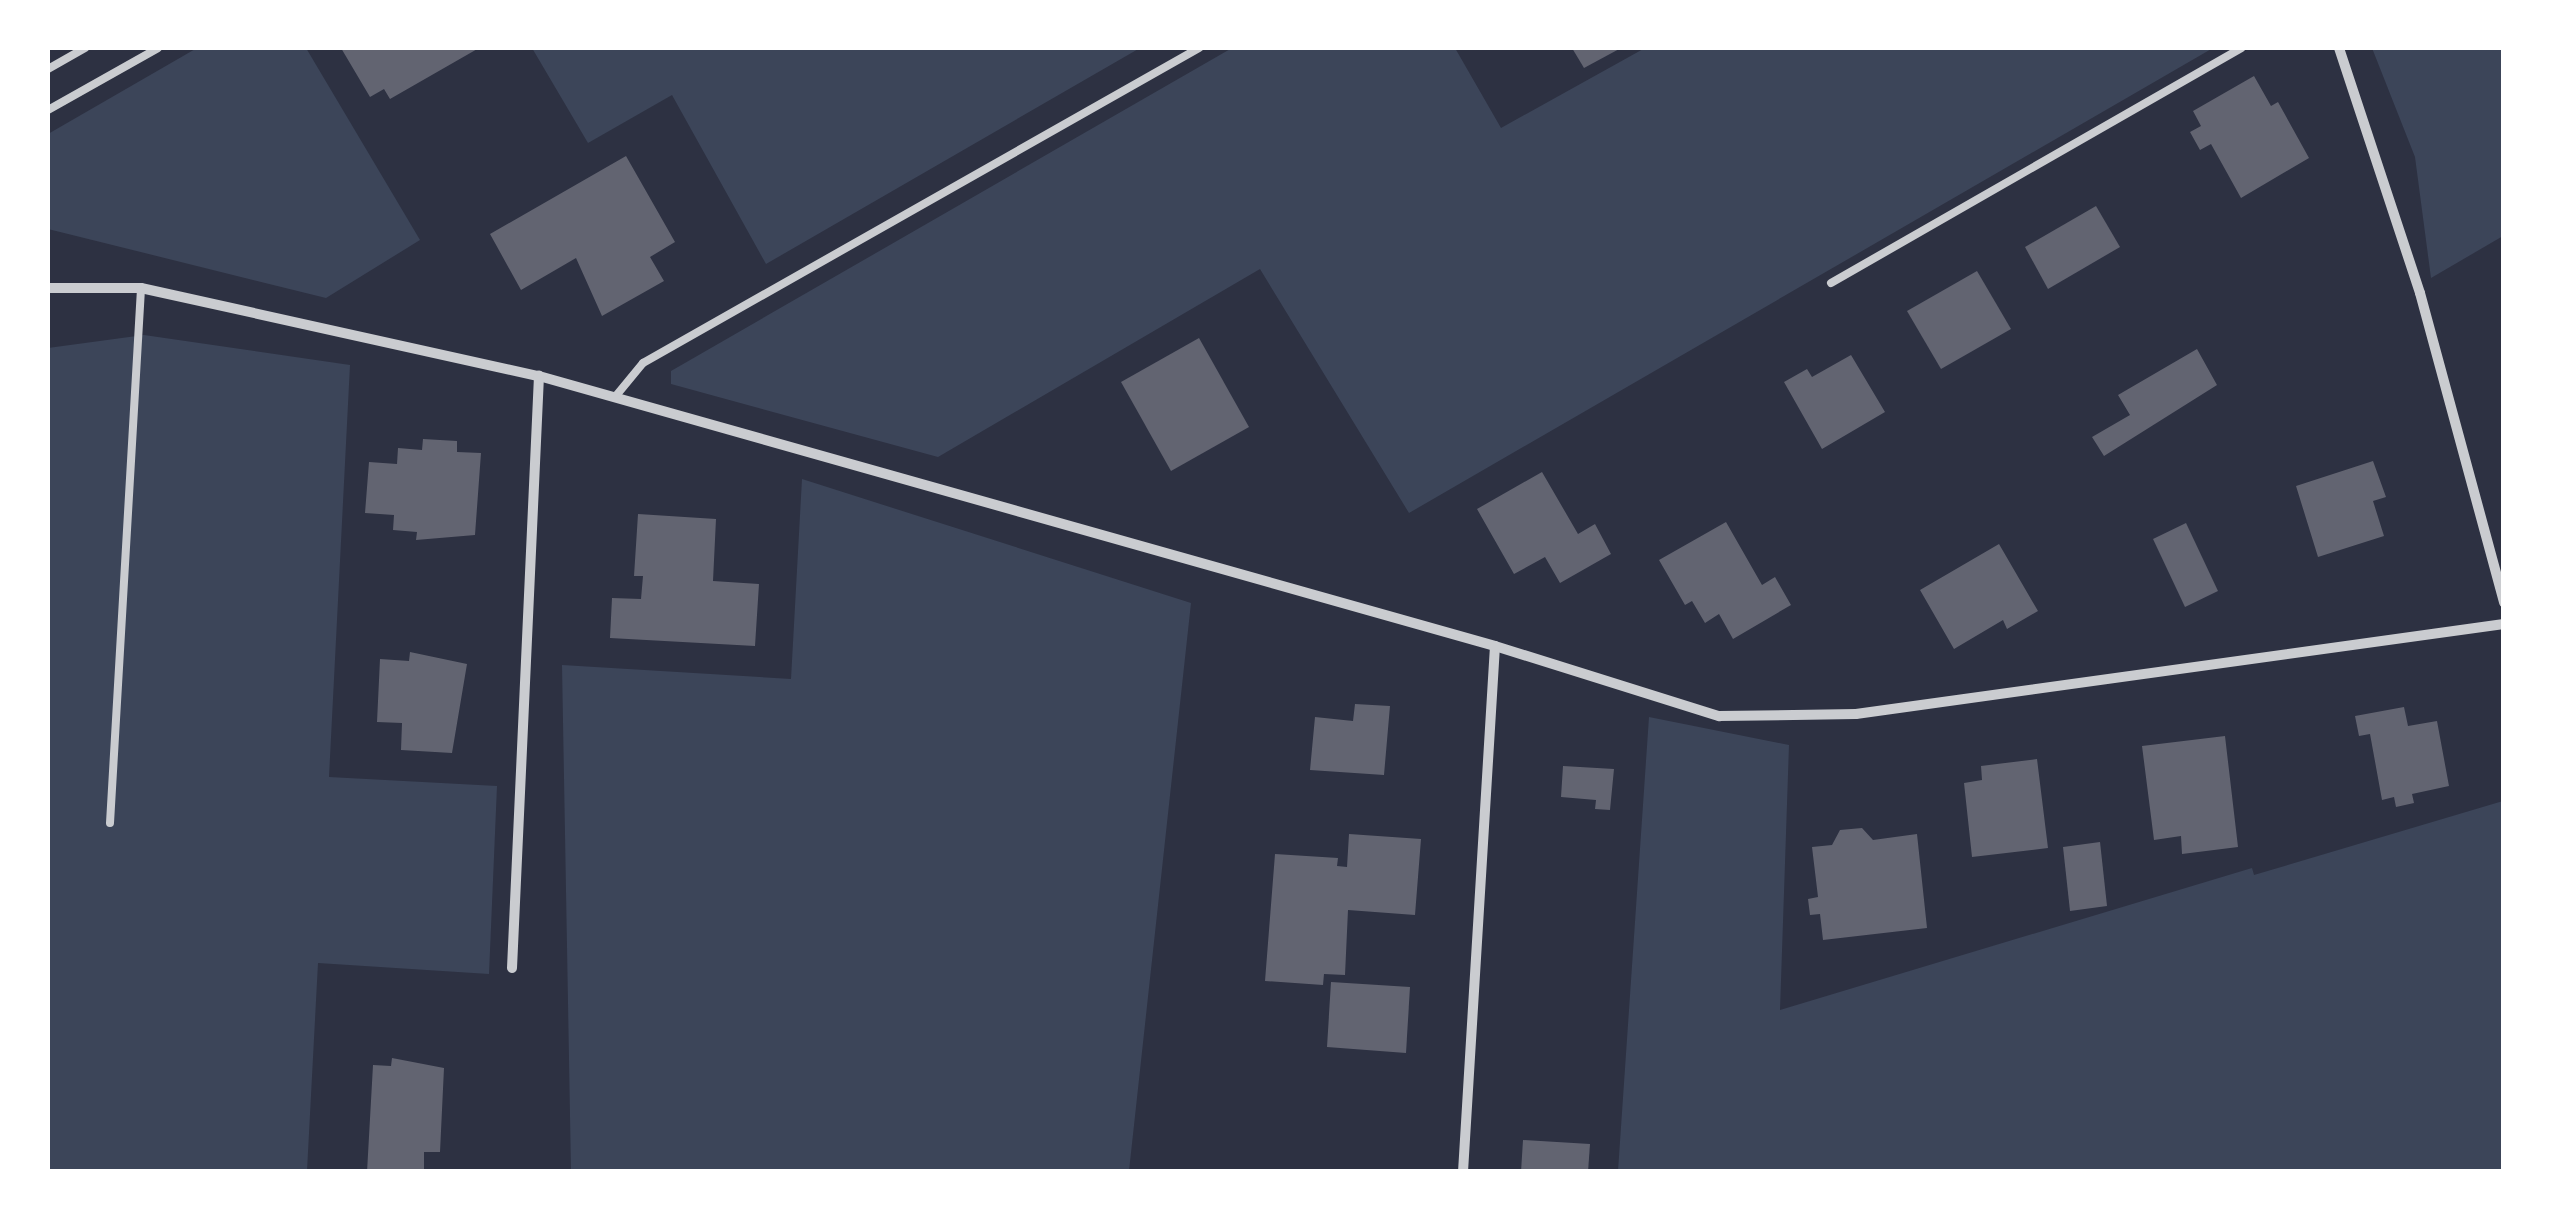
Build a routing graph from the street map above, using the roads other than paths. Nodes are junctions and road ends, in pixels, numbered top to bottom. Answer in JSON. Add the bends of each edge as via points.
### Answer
{"nodes":[{"id":1,"x":85,"y":48,"type":"edge"},
{"id":2,"x":158,"y":48,"type":"edge"},
{"id":3,"x":1199,"y":48,"type":"edge"},
{"id":4,"x":2241,"y":48,"type":"edge"},
{"id":5,"x":2340,"y":48,"type":"edge"},
{"id":6,"x":48,"y":69,"type":"edge"},
{"id":7,"x":48,"y":110,"type":"edge"},
{"id":8,"x":1831,"y":282,"type":"dead end"},
{"id":9,"x":48,"y":288,"type":"edge"},
{"id":10,"x":141,"y":288,"type":"junction"},
{"id":11,"x":539,"y":376,"type":"junction"},
{"id":12,"x":614,"y":397,"type":"junction"},
{"id":13,"x":2504,"y":602,"type":"edge"},
{"id":14,"x":2504,"y":624,"type":"edge"},
{"id":15,"x":1495,"y":646,"type":"junction"},
{"id":16,"x":110,"y":823,"type":"dead end"},
{"id":17,"x":512,"y":968,"type":"dead end"},
{"id":18,"x":1463,"y":1172,"type":"edge"}],
"edges":[{"from":1,"to":6,"type":"lane"},
{"from":2,"to":7,"type":"lane"},
{"from":3,"to":12,"type":"lane","via":[[643,363]]},
{"from":4,"to":8,"type":"lane"},
{"from":5,"to":13,"type":"street","via":[[2420,292]]},
{"from":9,"to":10,"type":"street"},
{"from":10,"to":11,"type":"street"},
{"from":10,"to":16,"type":"lane"},
{"from":11,"to":12,"type":"street"},
{"from":11,"to":17,"type":"street"},
{"from":12,"to":15,"type":"street"},
{"from":14,"to":15,"type":"street","via":[[1856,714],[1719,716]]},
{"from":15,"to":18,"type":"street"}]}
